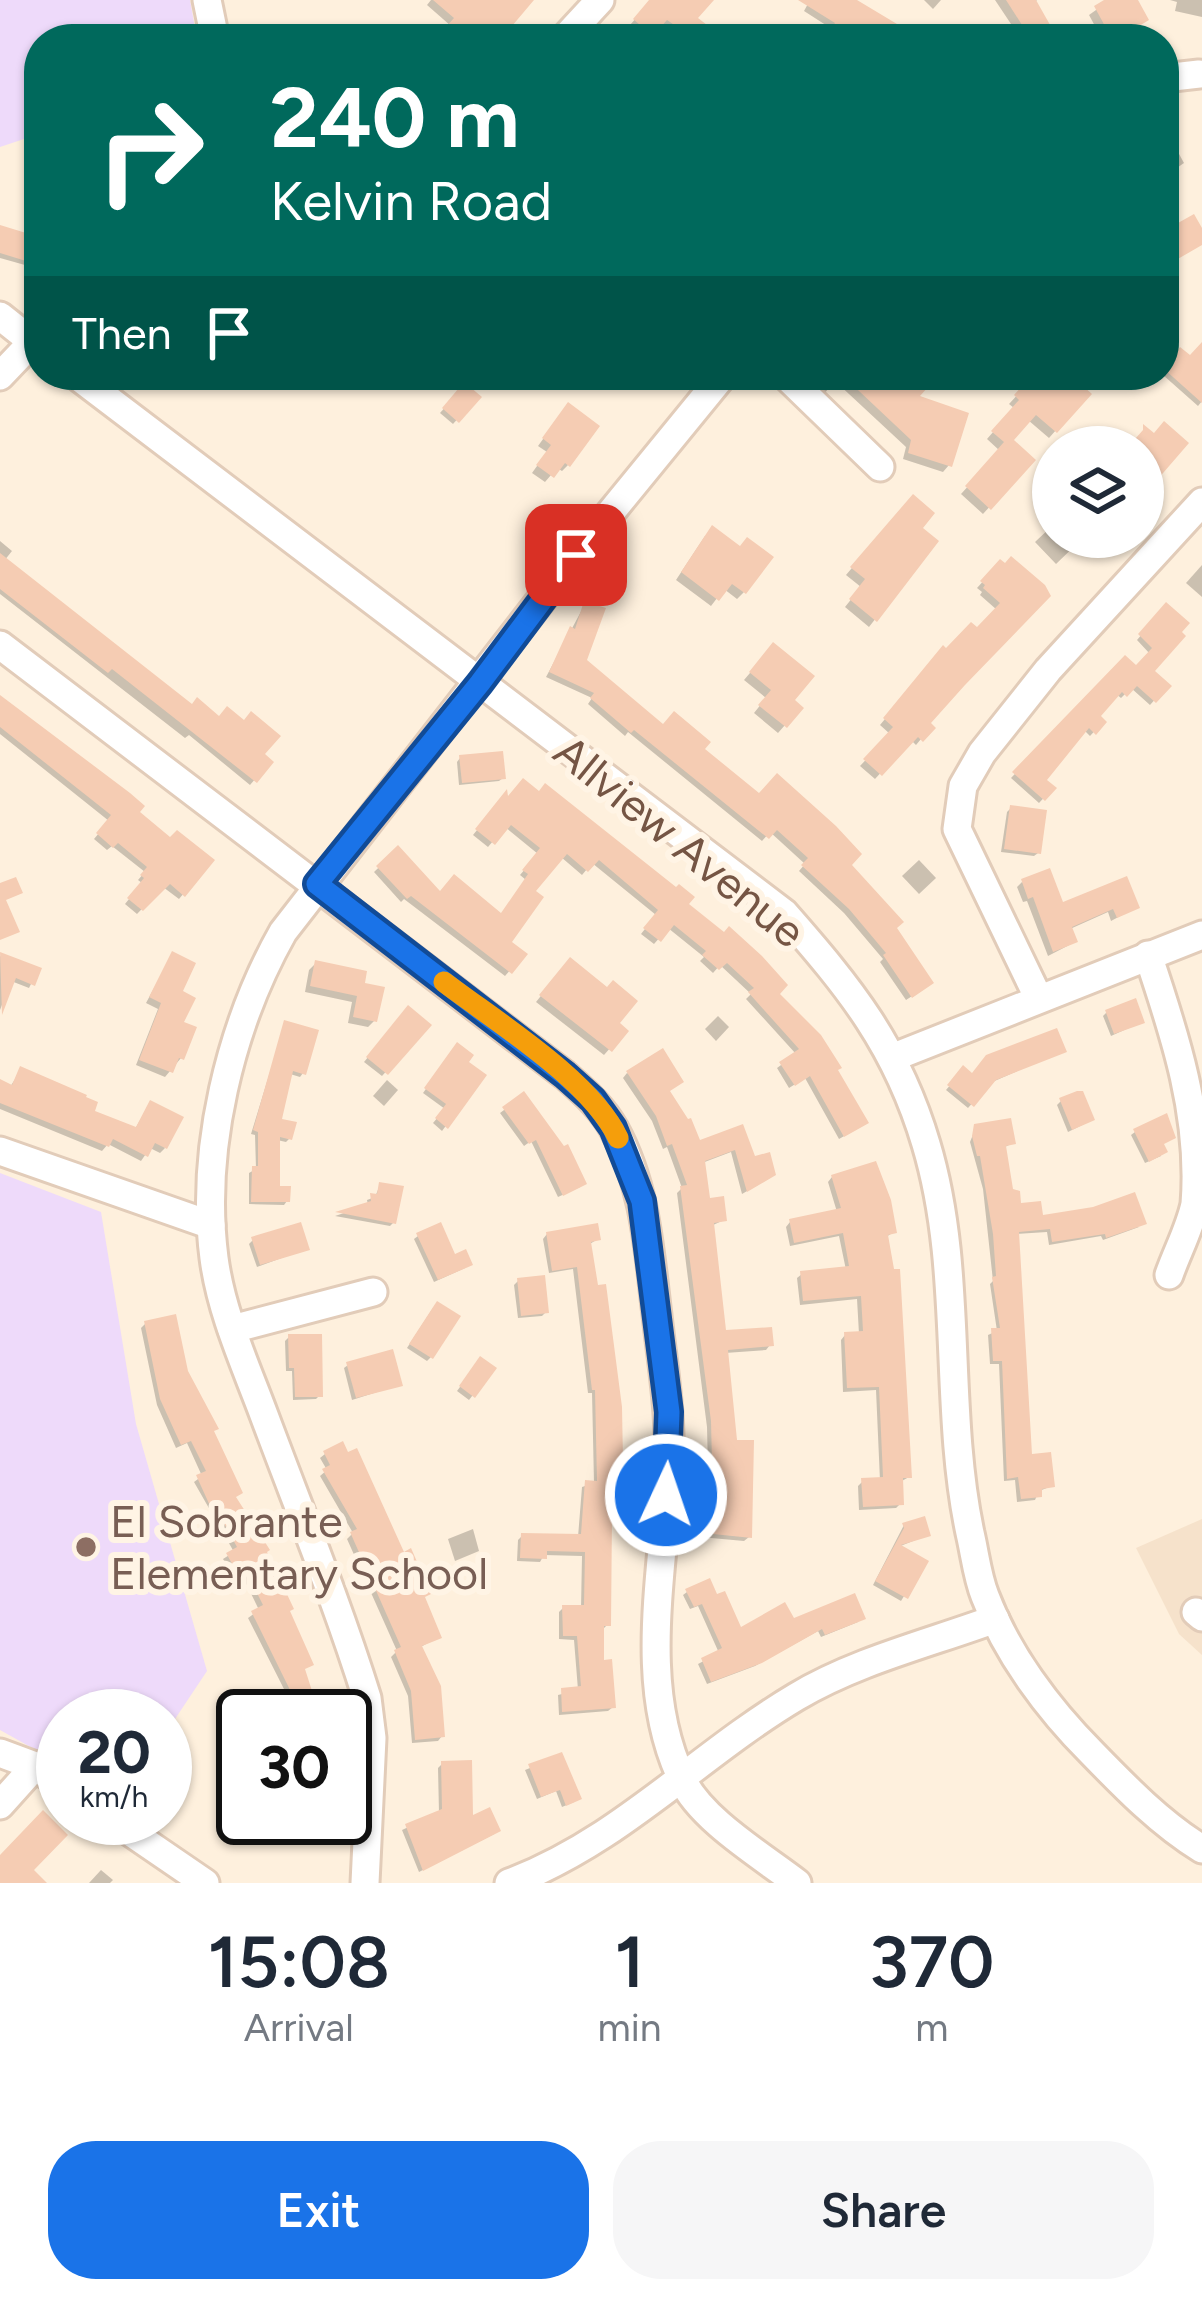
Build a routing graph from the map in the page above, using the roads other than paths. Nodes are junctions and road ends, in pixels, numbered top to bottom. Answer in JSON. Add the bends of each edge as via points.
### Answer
{"nodes":[{"id":1,"x":600,"y":0,"type":"edge"},
{"id":2,"x":578,"y":24,"type":"edge"},
{"id":3,"x":24,"y":353,"type":"edge"},
{"id":4,"x":0,"y":376,"type":"edge"},
{"id":5,"x":96,"y":390,"type":"edge"},
{"id":6,"x":711,"y":390,"type":"edge"},
{"id":7,"x":800,"y":390,"type":"edge"},
{"id":8,"x":880,"y":467,"type":"dead end"},
{"id":9,"x":1202,"y":502,"type":"edge"},
{"id":10,"x":0,"y":645,"type":"edge"},
{"id":11,"x":480,"y":683,"type":"junction"},
{"id":12,"x":317,"y":884,"type":"junction"},
{"id":13,"x":1202,"y":935,"type":"edge"},
{"id":14,"x":1148,"y":955,"type":"junction"},
{"id":15,"x":1038,"y":997,"type":"junction"},
{"id":16,"x":894,"y":1057,"type":"junction"},
{"id":17,"x":0,"y":1151,"type":"edge"},
{"id":18,"x":211,"y":1225,"type":"junction"},
{"id":19,"x":1169,"y":1275,"type":"dead end"},
{"id":20,"x":373,"y":1292,"type":"dead end"},
{"id":21,"x":232,"y":1329,"type":"junction"},
{"id":22,"x":995,"y":1619,"type":"junction"},
{"id":23,"x":0,"y":1753,"type":"edge"},
{"id":24,"x":35,"y":1766,"type":"joint"},
{"id":25,"x":682,"y":1780,"type":"junction"},
{"id":26,"x":0,"y":1805,"type":"edge"},
{"id":27,"x":149,"y":1845,"type":"edge"},
{"id":28,"x":1202,"y":1849,"type":"edge"},
{"id":29,"x":205,"y":1883,"type":"edge"},
{"id":30,"x":365,"y":1883,"type":"edge"},
{"id":31,"x":509,"y":1883,"type":"edge"},
{"id":32,"x":796,"y":1883,"type":"edge"}],
"edges":[{"from":1,"to":2,"type":"street"},
{"from":3,"to":4,"type":"street"},
{"from":5,"to":11,"type":"street","name":"Allview Avenue"},
{"from":6,"to":11,"type":"street"},
{"from":7,"to":8,"type":"street"},
{"from":9,"to":15,"type":"street","via":[[1048,670],[963,786],[957,829]]},
{"from":10,"to":12,"type":"street"},
{"from":11,"to":12,"type":"street"},
{"from":11,"to":16,"type":"street","name":"Allview Avenue","via":[[784,913]]},
{"from":12,"to":18,"type":"street","via":[[262,970],[246,1012],[220,1112]]},
{"from":12,"to":25,"type":"street","via":[[579,1088],[613,1128],[632,1170],[669,1412],[659,1691]]},
{"from":13,"to":14,"type":"street"},
{"from":14,"to":15,"type":"street"},
{"from":14,"to":19,"type":"street","via":[[1190,1079],[1199,1162],[1195,1208]]},
{"from":15,"to":16,"type":"street"},
{"from":16,"to":22,"type":"street","name":"Allview Avenue","via":[[945,1230],[959,1483]]},
{"from":17,"to":18,"type":"street"},
{"from":18,"to":21,"type":"street"},
{"from":20,"to":21,"type":"street"},
{"from":21,"to":30,"type":"street","via":[[367,1698]]},
{"from":22,"to":25,"type":"street","via":[[801,1694]]},
{"from":22,"to":28,"type":"street","name":"Allview Avenue","via":[[1076,1738]]},
{"from":23,"to":24,"type":"street"},
{"from":24,"to":26,"type":"street"},
{"from":25,"to":31,"type":"street","via":[[602,1838]]},
{"from":25,"to":32,"type":"street","via":[[700,1806]]},
{"from":27,"to":29,"type":"street"}]}
